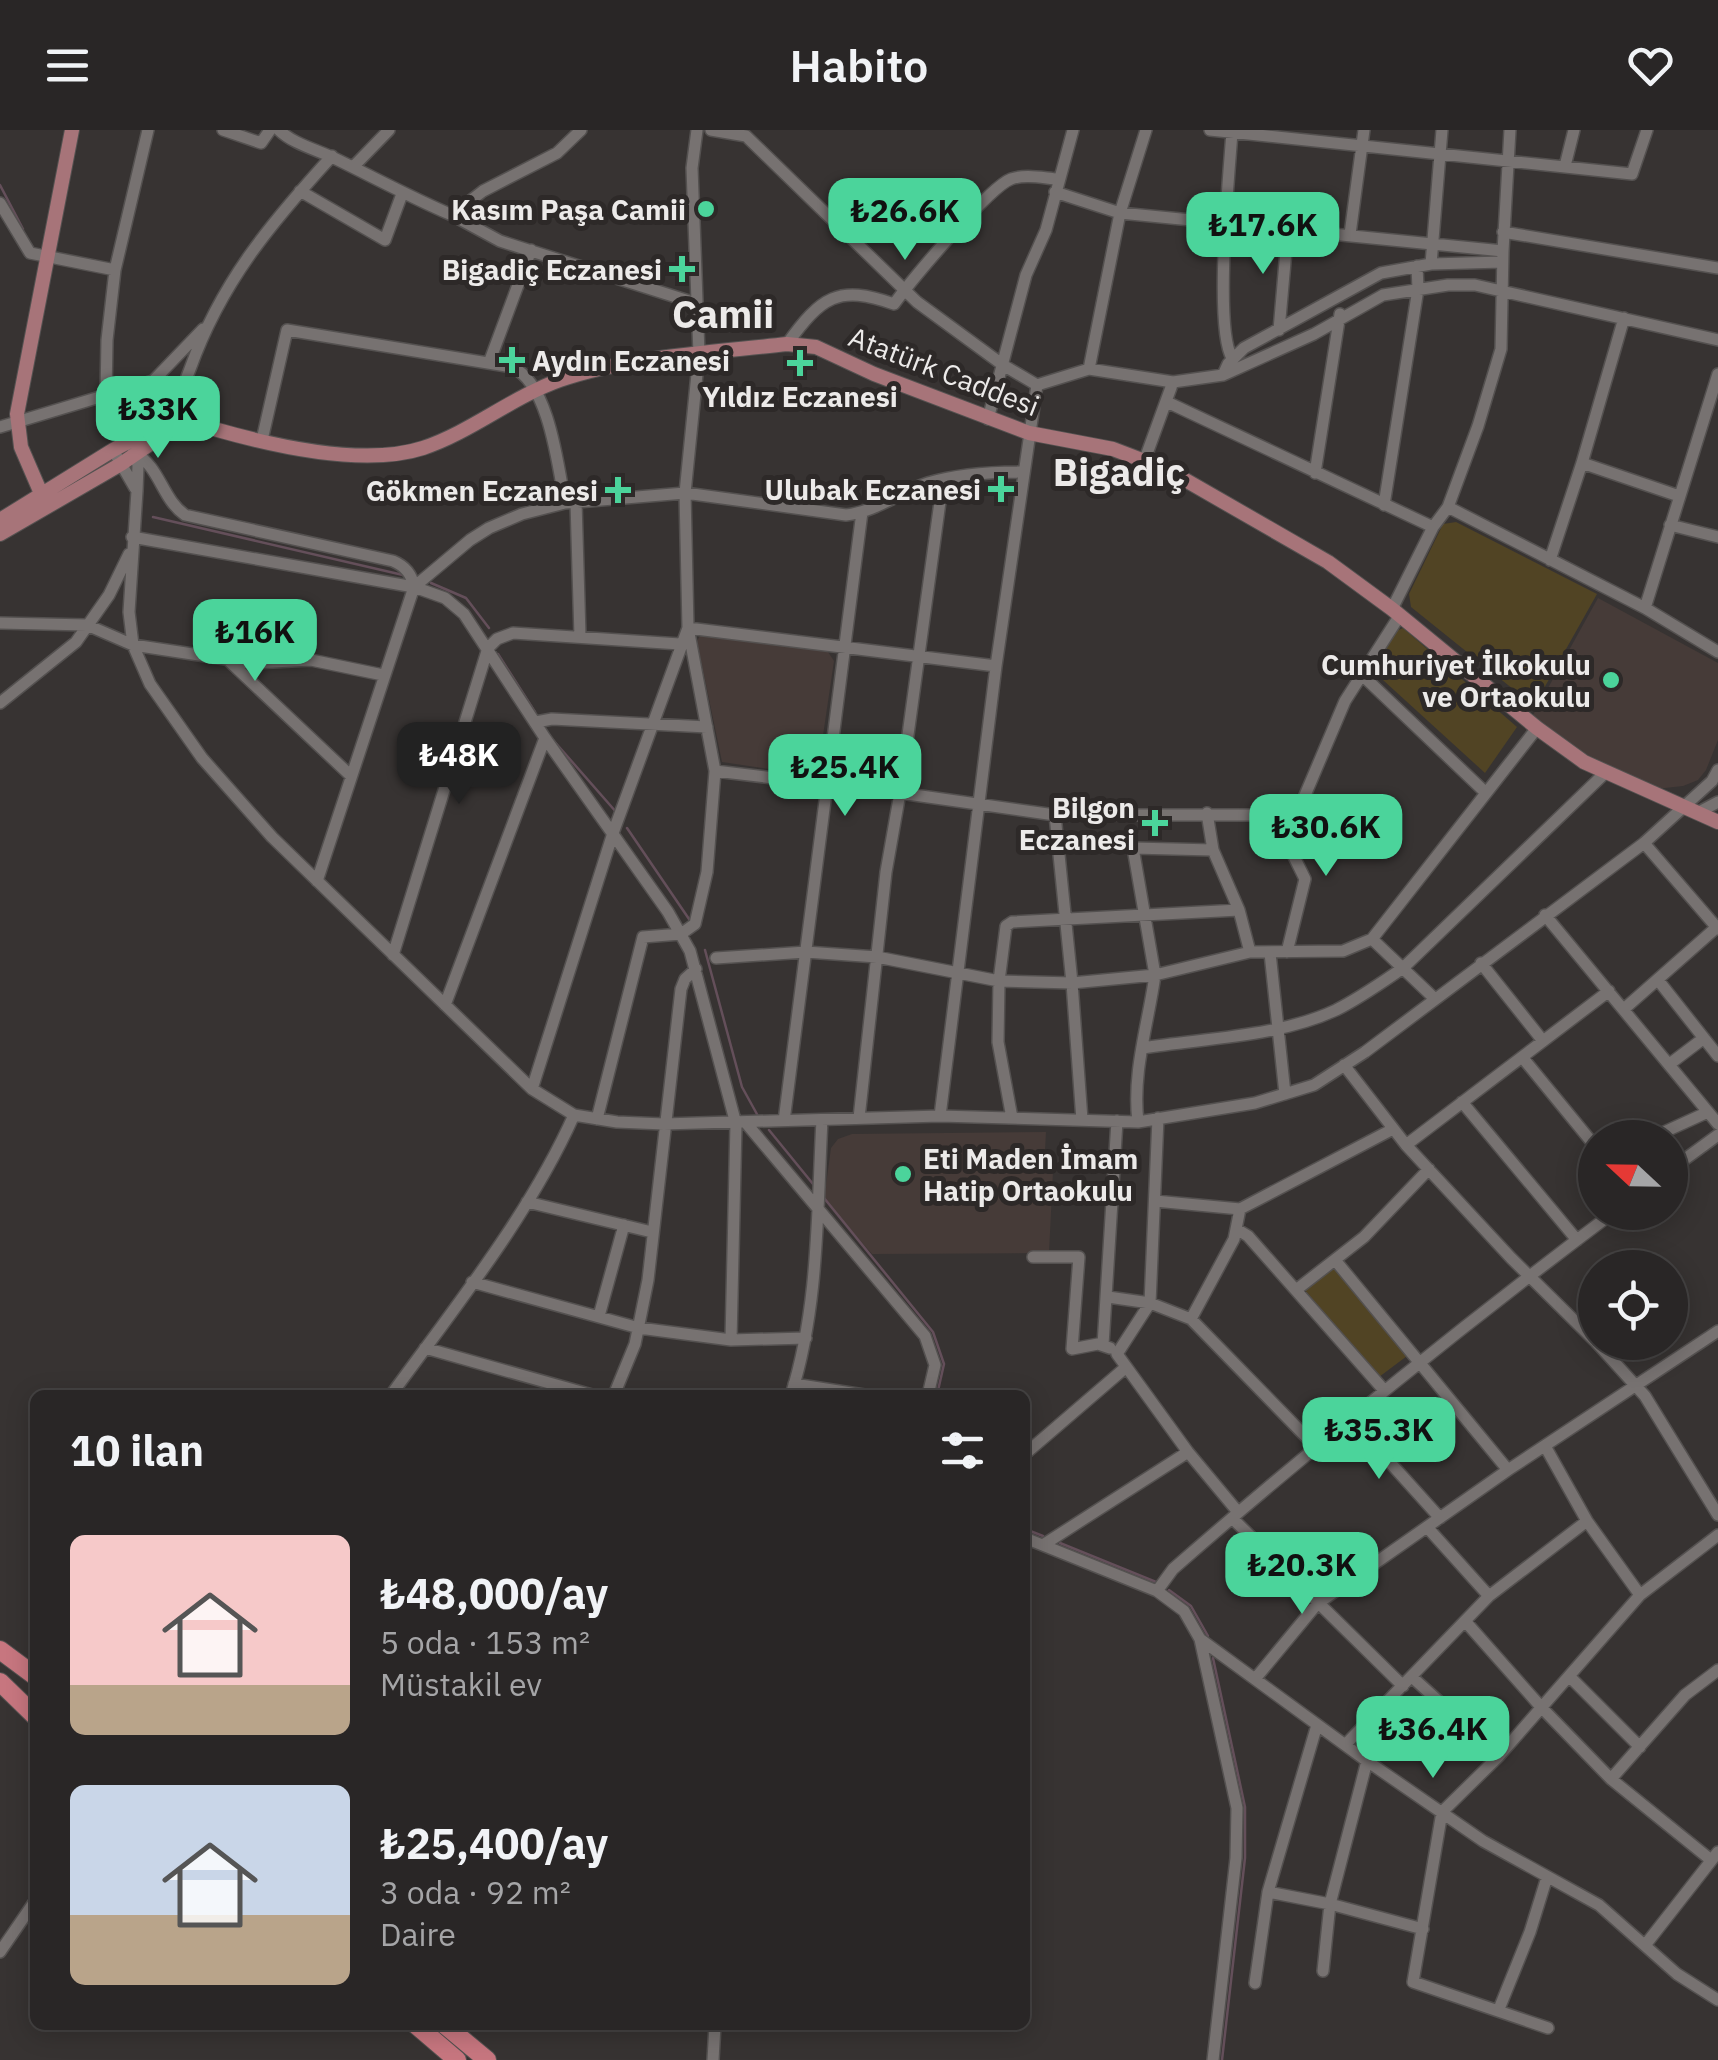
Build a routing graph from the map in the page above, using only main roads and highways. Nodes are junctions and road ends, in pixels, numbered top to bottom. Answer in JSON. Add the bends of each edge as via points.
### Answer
{"nodes":[{"id":1,"x":72,"y":130,"type":"edge"},
{"id":2,"x":44,"y":500,"type":"junction"},
{"id":3,"x":0,"y":520,"type":"edge"},
{"id":4,"x":0,"y":534,"type":"edge"},
{"id":5,"x":1718,"y":822,"type":"edge"},
{"id":6,"x":0,"y":1650,"type":"edge"},
{"id":7,"x":30,"y":1672,"type":"edge"},
{"id":8,"x":0,"y":1682,"type":"edge"},
{"id":9,"x":30,"y":1711,"type":"edge"},
{"id":10,"x":422,"y":2030,"type":"edge"},
{"id":11,"x":451,"y":2030,"type":"edge"},
{"id":12,"x":457,"y":2060,"type":"edge"},
{"id":13,"x":486,"y":2060,"type":"edge"}],
"edges":[{"from":1,"to":2,"type":"main road","via":[[18,402],[20,448]]},
{"from":2,"to":3,"type":"main road"},
{"from":2,"to":4,"type":"main road"},
{"from":2,"to":5,"type":"main road","name":"Atatürk Caddesi","via":[[175,422],[328,453],[400,454],[579,374],[699,354],[816,347],[1029,433],[1145,460],[1328,562],[1584,762]]},
{"from":6,"to":7,"type":"highway"},
{"from":8,"to":9,"type":"highway"},
{"from":10,"to":12,"type":"highway"},
{"from":11,"to":13,"type":"highway"}]}
